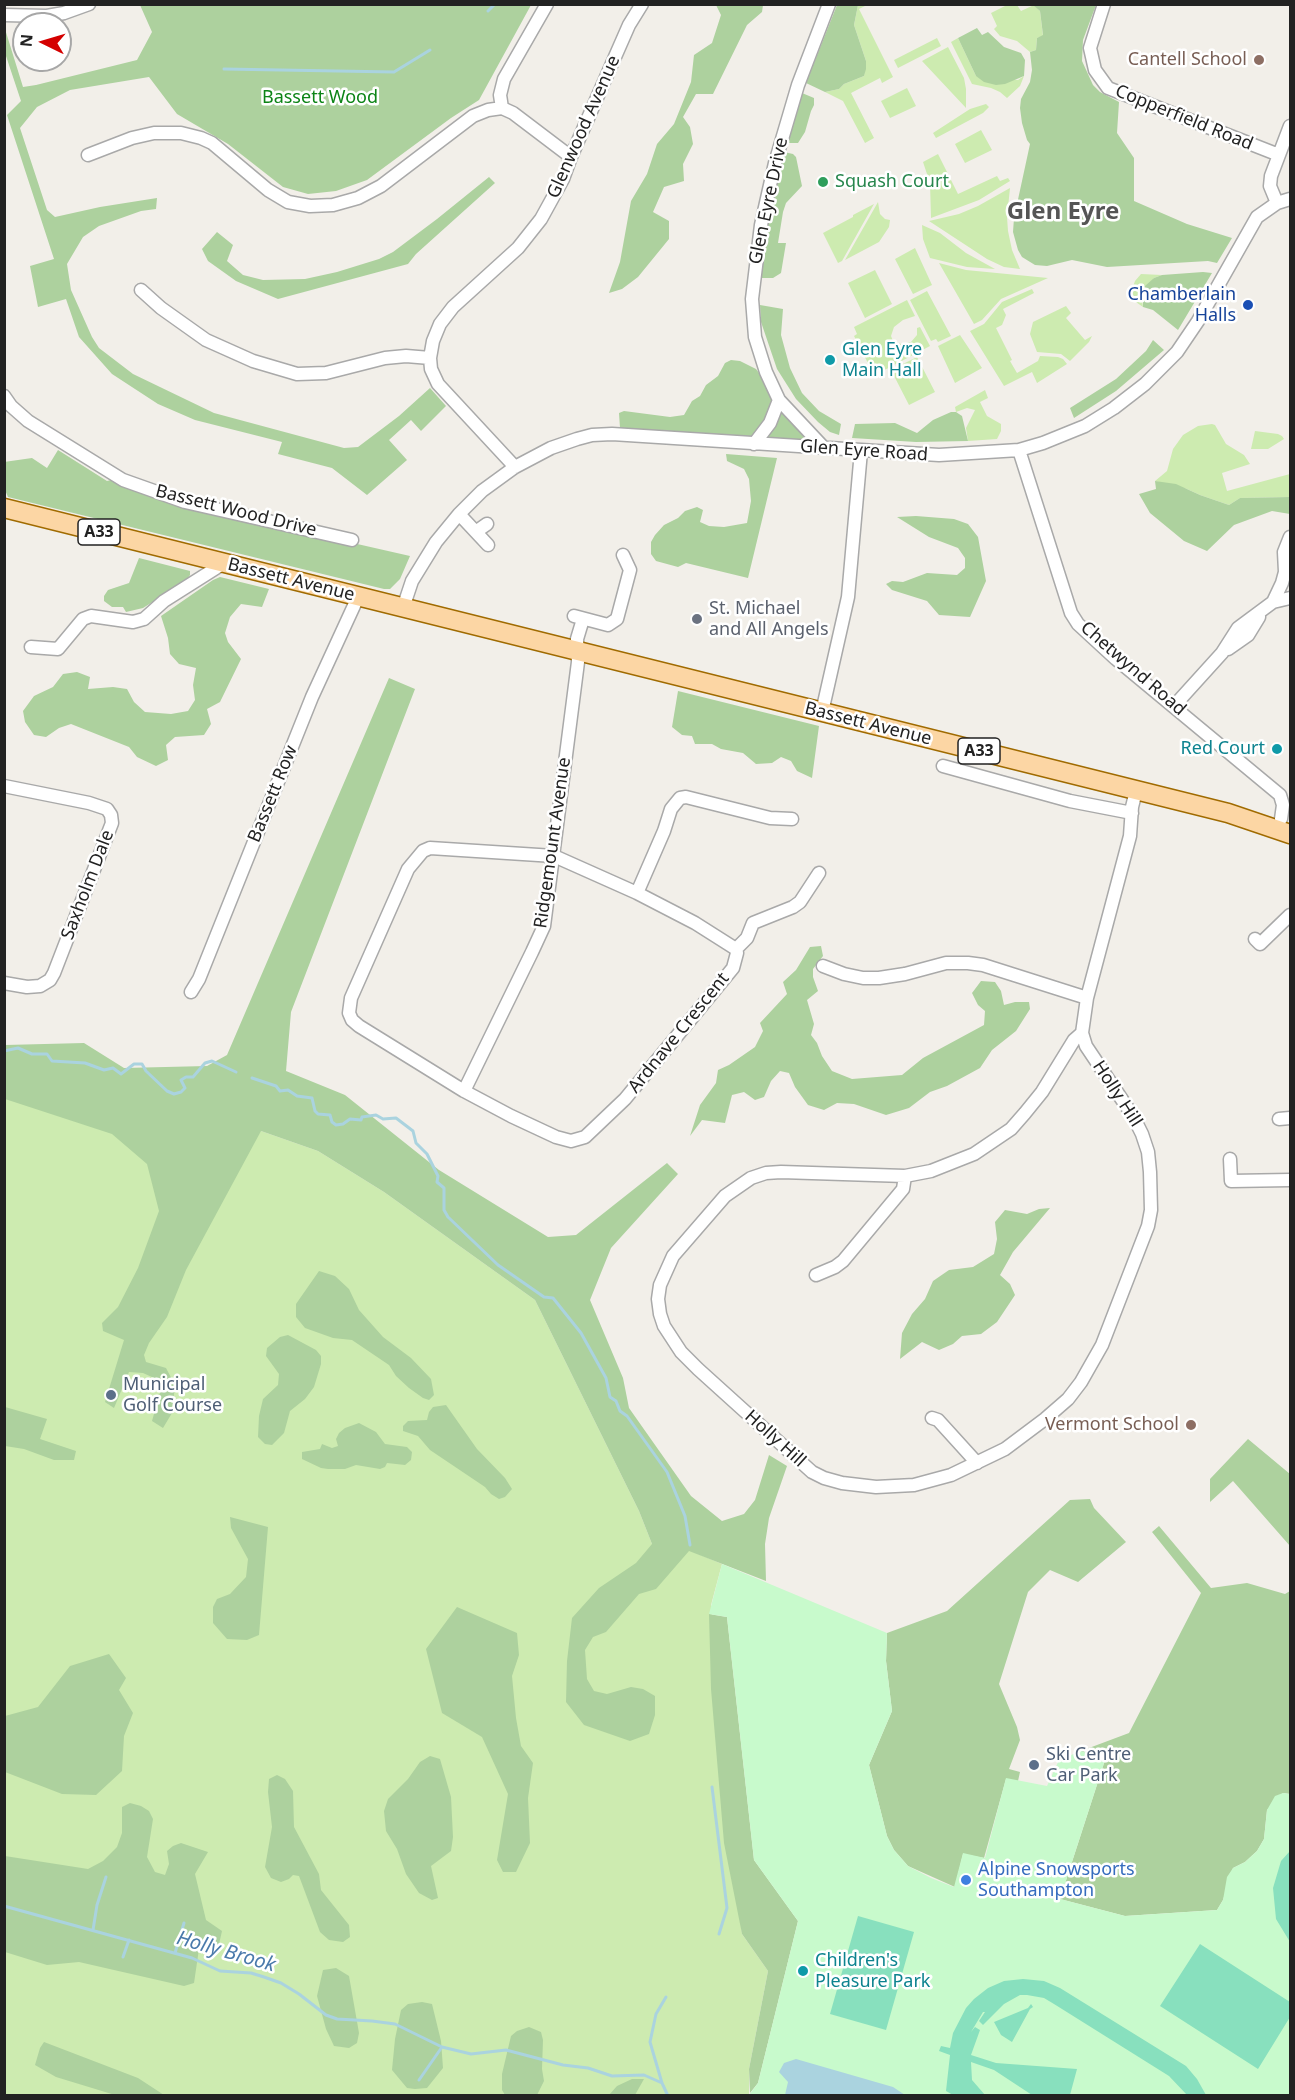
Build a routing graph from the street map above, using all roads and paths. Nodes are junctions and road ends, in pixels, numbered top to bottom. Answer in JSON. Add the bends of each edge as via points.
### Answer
{"nodes":[{"id":1,"x":89,"y":4,"type":"edge"},
{"id":2,"x":547,"y":4,"type":"edge"},
{"id":3,"x":642,"y":4,"type":"edge"},
{"id":4,"x":829,"y":4,"type":"edge"},
{"id":5,"x":1104,"y":4,"type":"edge"},
{"id":6,"x":4,"y":15,"type":"edge"},
{"id":7,"x":502,"y":108,"type":"junction"},
{"id":8,"x":1290,"y":126,"type":"edge"},
{"id":9,"x":94,"y":149,"type":"dead end"},
{"id":10,"x":1279,"y":155,"type":"junction"},
{"id":11,"x":571,"y":158,"type":"junction"},
{"id":12,"x":1290,"y":199,"type":"edge"},
{"id":13,"x":1277,"y":202,"type":"junction"},
{"id":14,"x":141,"y":290,"type":"dead end"},
{"id":15,"x":430,"y":358,"type":"junction"},
{"id":16,"x":4,"y":396,"type":"edge"},
{"id":17,"x":779,"y":400,"type":"junction"},
{"id":18,"x":754,"y":444,"type":"junction"},
{"id":19,"x":824,"y":448,"type":"junction"},
{"id":20,"x":1019,"y":450,"type":"junction"},
{"id":21,"x":861,"y":451,"type":"junction"},
{"id":22,"x":515,"y":467,"type":"junction"},
{"id":23,"x":4,"y":508,"type":"edge"},
{"id":24,"x":459,"y":514,"type":"junction"},
{"id":25,"x":1290,"y":537,"type":"edge"},
{"id":26,"x":352,"y":540,"type":"dead end"},
{"id":27,"x":488,"y":544,"type":"dead end"},
{"id":28,"x":623,"y":555,"type":"dead end"},
{"id":29,"x":194,"y":556,"type":"junction"},
{"id":30,"x":224,"y":563,"type":"junction"},
{"id":31,"x":1288,"y":577,"type":"edge"},
{"id":32,"x":191,"y":582,"type":"junction"},
{"id":33,"x":358,"y":597,"type":"junction"},
{"id":34,"x":1290,"y":598,"type":"edge"},
{"id":35,"x":1273,"y":602,"type":"junction"},
{"id":36,"x":403,"y":608,"type":"junction"},
{"id":37,"x":31,"y":647,"type":"dead end"},
{"id":38,"x":577,"y":651,"type":"junction"},
{"id":39,"x":1174,"y":706,"type":"junction"},
{"id":40,"x":822,"y":712,"type":"junction"},
{"id":41,"x":943,"y":766,"type":"dead end"},
{"id":42,"x":4,"y":786,"type":"edge"},
{"id":43,"x":1136,"y":791,"type":"junction"},
{"id":44,"x":1131,"y":813,"type":"junction"},
{"id":45,"x":792,"y":819,"type":"dead end"},
{"id":46,"x":1287,"y":825,"type":"edge"},
{"id":47,"x":554,"y":856,"type":"junction"},
{"id":48,"x":819,"y":873,"type":"dead end"},
{"id":49,"x":637,"y":892,"type":"junction"},
{"id":50,"x":1290,"y":915,"type":"edge"},
{"id":51,"x":1260,"y":944,"type":"dead end"},
{"id":52,"x":736,"y":949,"type":"junction"},
{"id":53,"x":823,"y":966,"type":"dead end"},
{"id":54,"x":4,"y":983,"type":"edge"},
{"id":55,"x":191,"y":992,"type":"dead end"},
{"id":56,"x":1088,"y":998,"type":"junction"},
{"id":57,"x":1082,"y":1033,"type":"junction"},
{"id":58,"x":464,"y":1091,"type":"junction"},
{"id":59,"x":1230,"y":1159,"type":"dead end"},
{"id":60,"x":905,"y":1176,"type":"junction"},
{"id":61,"x":1290,"y":1180,"type":"edge"},
{"id":62,"x":816,"y":1275,"type":"dead end"},
{"id":63,"x":932,"y":1418,"type":"dead end"},
{"id":64,"x":977,"y":1463,"type":"junction"}],
"edges":[{"from":1,"to":6,"type":"street","via":[[48,16]]},
{"from":2,"to":7,"type":"street","via":[[504,80]]},
{"from":3,"to":11,"type":"street","name":"Glenwood Avenue","via":[[629,25]]},
{"from":4,"to":17,"type":"street","name":"Glen Eyre Drive","via":[[782,136],[756,256],[752,298],[755,337]]},
{"from":5,"to":10,"type":"street","name":"Copperfield Road","via":[[1090,48],[1095,70],[1108,88]]},
{"from":7,"to":9,"type":"street","via":[[473,116],[381,186],[333,205],[288,202],[212,143],[181,133],[154,133]]},
{"from":7,"to":11,"type":"street"},
{"from":8,"to":10,"type":"street"},
{"from":10,"to":13,"type":"street","via":[[1270,181]]},
{"from":11,"to":15,"type":"street","name":"Glenwood Avenue","via":[[541,219],[518,248],[453,307],[440,324]]},
{"from":12,"to":13,"type":"street","name":"Glen Eyre Road"},
{"from":13,"to":20,"type":"street","name":"Glen Eyre Road","via":[[1257,217],[1198,321],[1177,352],[1145,384],[1085,426]]},
{"from":14,"to":15,"type":"street","via":[[206,340],[253,361],[297,374],[326,373],[385,358]]},
{"from":15,"to":22,"type":"street","via":[[438,384]]},
{"from":16,"to":26,"type":"street","name":"Bassett Wood Drive","via":[[28,421],[123,480],[184,502]]},
{"from":17,"to":18,"type":"street","via":[[770,423]]},
{"from":17,"to":19,"type":"street","name":"Glen Eyre Drive"},
{"from":18,"to":19,"type":"street","name":"Glen Eyre Road"},
{"from":18,"to":22,"type":"street","name":"Glen Eyre Road","via":[[592,435],[551,448]]},
{"from":19,"to":21,"type":"street","name":"Glen Eyre Road"},
{"from":20,"to":21,"type":"street","name":"Glen Eyre Road","via":[[939,455]]},
{"from":20,"to":39,"type":"street","name":"Chetwynd Road","via":[[1071,613],[1109,653]]},
{"from":21,"to":40,"type":"street","via":[[848,597]]},
{"from":22,"to":24,"type":"street","name":"Glen Eyre Road"},
{"from":23,"to":29,"type":"main road","name":"Bassett Avenue","number":"A33"},
{"from":24,"to":27,"type":"street","via":[[482,527]]},
{"from":24,"to":36,"type":"street","name":"Glen Eyre Road","via":[[420,566]]},
{"from":25,"to":31,"type":"street","via":[[1284,552]]},
{"from":28,"to":38,"type":"street","via":[[630,570],[617,619],[608,625],[579,617]]},
{"from":29,"to":30,"type":"main road","name":"Bassett Avenue","number":"A33"},
{"from":29,"to":32,"type":"street","via":[[196,569]]},
{"from":30,"to":32,"type":"street"},
{"from":30,"to":33,"type":"main road","name":"Bassett Avenue","number":"A33"},
{"from":31,"to":35,"type":"street"},
{"from":32,"to":37,"type":"street","via":[[164,601],[147,623],[91,616],[83,619],[59,655]]},
{"from":33,"to":36,"type":"main road","name":"Bassett Avenue","number":"A33"},
{"from":33,"to":55,"type":"street","name":"Bassett Row","via":[[312,697]]},
{"from":34,"to":35,"type":"street"},
{"from":35,"to":39,"type":"street","via":[[1238,628],[1222,653]]},
{"from":36,"to":38,"type":"main road","name":"Bassett Avenue","number":"A33"},
{"from":38,"to":40,"type":"main road","name":"Bassett Avenue","number":"A33"},
{"from":38,"to":47,"type":"street","name":"Ridgemount Avenue"},
{"from":39,"to":46,"type":"street","name":"Chetwynd Road","via":[[1280,795]]},
{"from":40,"to":43,"type":"main road","name":"Bassett Avenue","number":"A33"},
{"from":41,"to":44,"type":"street","name":"Bassett Avenue","via":[[1070,801]]},
{"from":42,"to":54,"type":"street","name":"Saxholm Dale","via":[[107,808],[112,823],[50,980],[27,987]]},
{"from":43,"to":44,"type":"street","name":"Holly Hill"},
{"from":43,"to":46,"type":"main road","name":"Bassett Avenue","number":"A33","via":[[1228,813],[1265,816]]},
{"from":44,"to":56,"type":"street","name":"Holly Hill","via":[[1130,836]]},
{"from":45,"to":49,"type":"street","via":[[770,818],[680,798],[671,809]]},
{"from":47,"to":49,"type":"street"},
{"from":47,"to":58,"type":"street","name":"Ridgemount Avenue","via":[[543,926]]},
{"from":47,"to":58,"type":"street","name":"Ardnave Crescent","via":[[438,848],[423,851],[408,869],[351,998],[349,1013],[359,1026]]},
{"from":48,"to":52,"type":"street","name":"Ardnave Crescent","via":[[807,882],[800,902],[793,907],[750,920],[747,938]]},
{"from":49,"to":52,"type":"street"},
{"from":50,"to":51,"type":"street"},
{"from":52,"to":58,"type":"street","name":"Ardnave Crescent","via":[[733,968],[625,1099],[585,1137],[571,1141],[556,1137]]},
{"from":53,"to":56,"type":"street","via":[[843,974],[879,978],[946,963],[968,963]]},
{"from":56,"to":57,"type":"street","name":"Holly Hill"},
{"from":57,"to":60,"type":"street","name":"Holly Hill","via":[[1011,1129],[974,1154],[931,1171]]},
{"from":57,"to":64,"type":"street","name":"Holly Hill","via":[[1086,1046],[1142,1134],[1150,1172],[1148,1226],[1102,1346],[1081,1382],[1068,1399],[1029,1432]]},
{"from":59,"to":61,"type":"street","via":[[1231,1181]]},
{"from":60,"to":62,"type":"street","via":[[903,1189],[843,1261]]},
{"from":60,"to":64,"type":"street","name":"Holly Hill","via":[[781,1172],[751,1178],[725,1196],[673,1256],[660,1285],[660,1314],[681,1352],[791,1454],[824,1479],[876,1487],[914,1485]]},
{"from":63,"to":64,"type":"street"}]}
